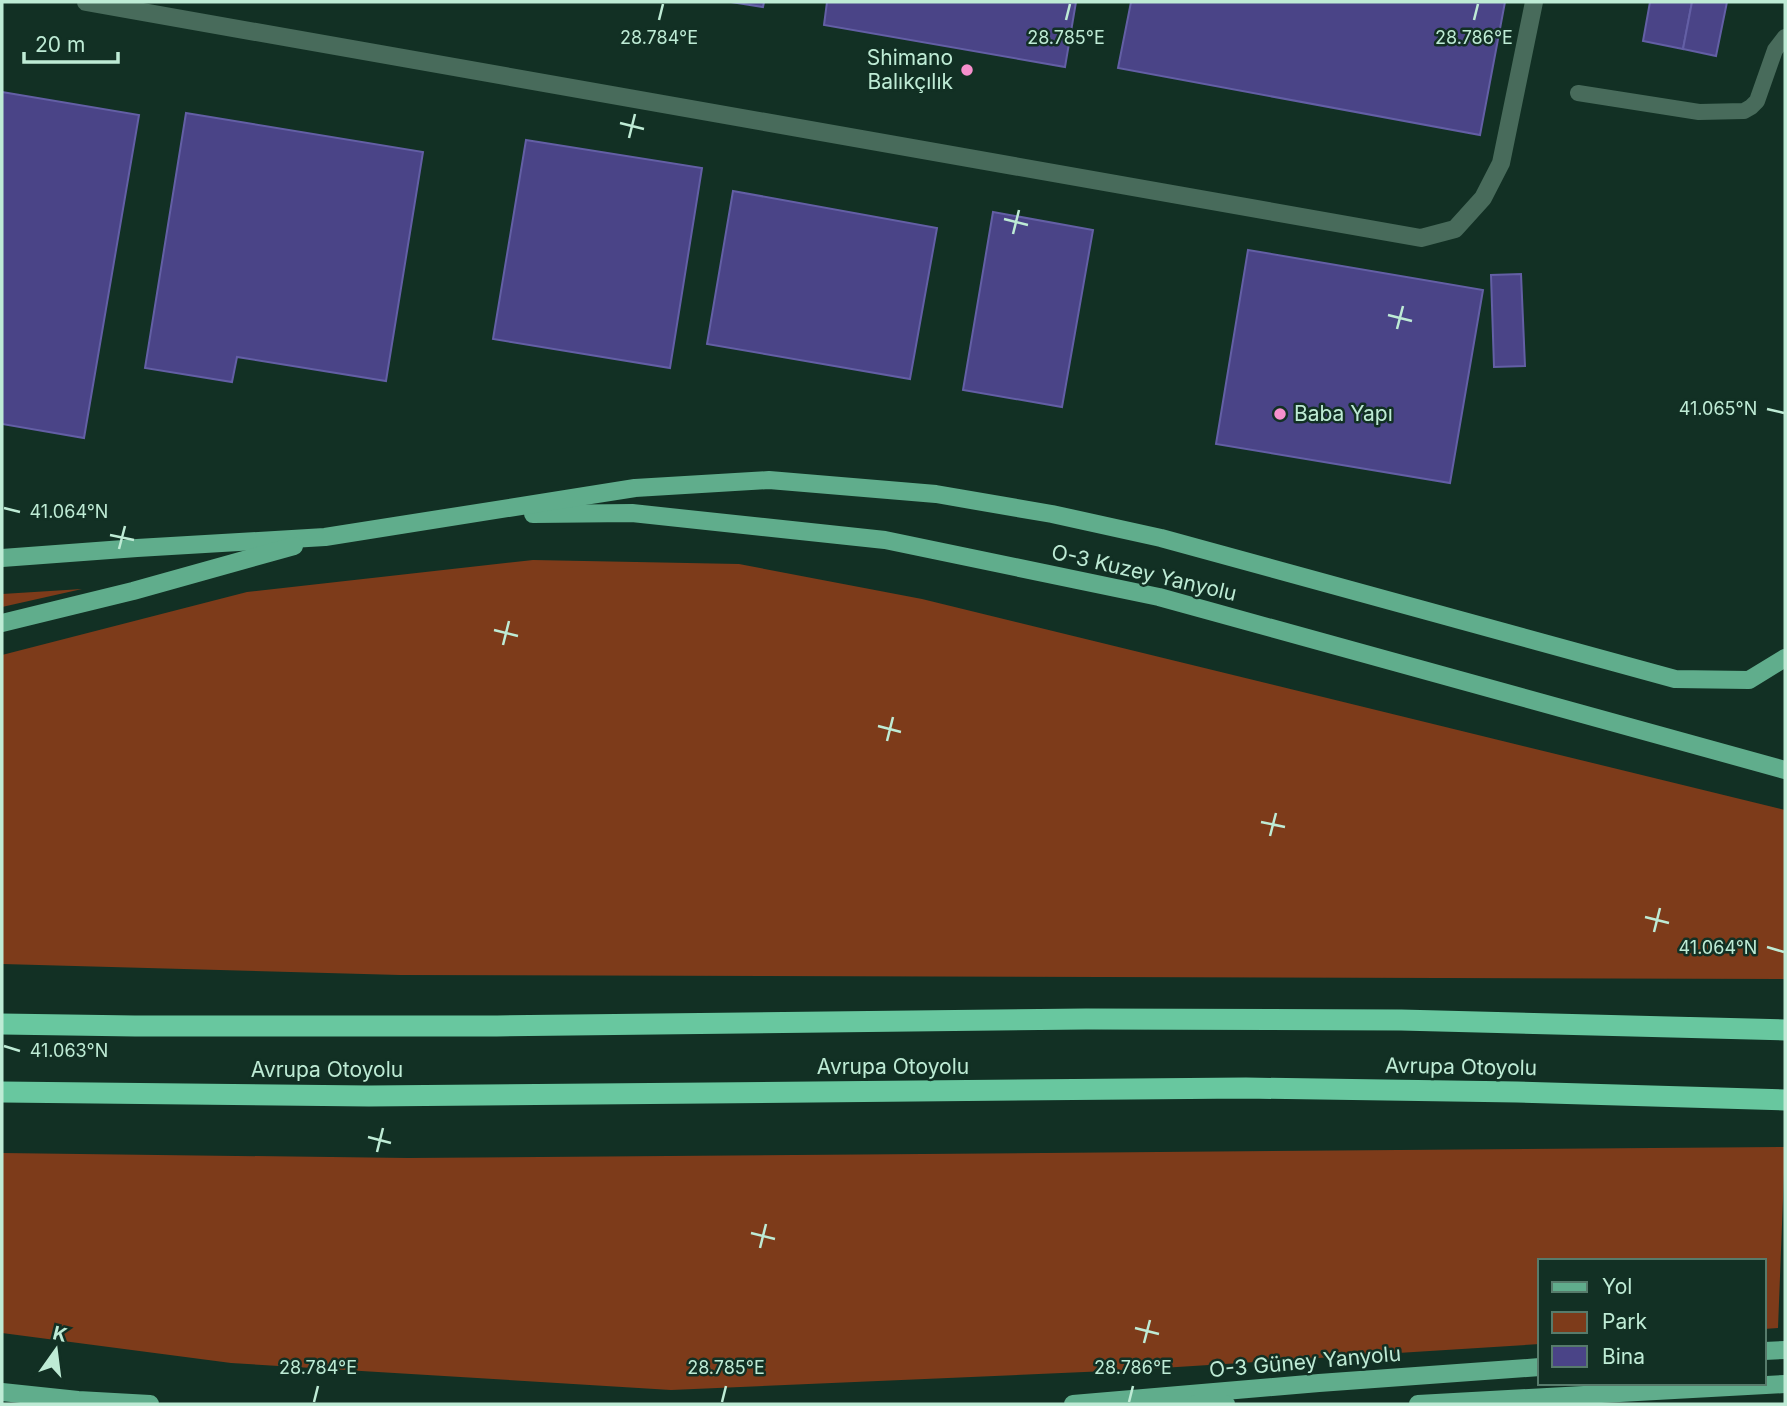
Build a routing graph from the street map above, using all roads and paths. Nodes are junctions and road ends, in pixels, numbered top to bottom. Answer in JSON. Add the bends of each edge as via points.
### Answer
{"nodes":[{"id":1,"x":86,"y":2,"type":"edge"},
{"id":2,"x":1534,"y":2,"type":"edge"},
{"id":3,"x":1785,"y":37,"type":"edge"},
{"id":4,"x":1578,"y":93,"type":"dead end"},
{"id":5,"x":477,"y":514,"type":"junction"},
{"id":6,"x":325,"y":537,"type":"junction"},
{"id":7,"x":2,"y":558,"type":"edge"},
{"id":8,"x":2,"y":623,"type":"edge"},
{"id":9,"x":1785,"y":658,"type":"edge"},
{"id":10,"x":1785,"y":770,"type":"edge"},
{"id":11,"x":2,"y":1024,"type":"edge"},
{"id":12,"x":1785,"y":1030,"type":"edge"},
{"id":13,"x":2,"y":1092,"type":"edge"},
{"id":14,"x":1785,"y":1100,"type":"edge"},
{"id":15,"x":1785,"y":1350,"type":"edge"},
{"id":16,"x":1766,"y":1351,"type":"edge"},
{"id":17,"x":1538,"y":1367,"type":"edge"},
{"id":18,"x":1785,"y":1384,"type":"edge"},
{"id":19,"x":2,"y":1392,"type":"edge"},
{"id":20,"x":83,"y":1402,"type":"edge"},
{"id":21,"x":150,"y":1404,"type":"edge"},
{"id":22,"x":1080,"y":1404,"type":"edge"},
{"id":23,"x":1226,"y":1404,"type":"edge"},
{"id":24,"x":1419,"y":1404,"type":"edge"}],
"edges":[{"from":1,"to":2,"type":"street","via":[[1421,238],[1455,229],[1483,198],[1501,163]]},
{"from":3,"to":4,"type":"lane","via":[[1775,50],[1757,102],[1744,110],[1699,112]]},
{"from":5,"to":6,"type":"main road"},
{"from":5,"to":9,"type":"main road","via":[[635,488],[769,480],[936,494],[1161,538],[1675,679],[1749,680]]},
{"from":5,"to":10,"type":"main road","name":"O-3 Kuzey Yanyolu","via":[[632,513],[885,540],[1158,597]]},
{"from":6,"to":7,"type":"main road"},
{"from":6,"to":8,"type":"main road"},
{"from":11,"to":12,"type":"highway","name":"Avrupa Otoyolu","via":[[1401,1020]]},
{"from":13,"to":14,"type":"highway","name":"Avrupa Otoyolu","via":[[383,1096],[1245,1088]]},
{"from":15,"to":16,"type":"main road"},
{"from":17,"to":22,"type":"main road","name":"O-3 Güney Yanyolu"},
{"from":18,"to":24,"type":"main road"},
{"from":19,"to":20,"type":"main road"},
{"from":20,"to":21,"type":"main road"},
{"from":22,"to":23,"type":"main road"}]}
